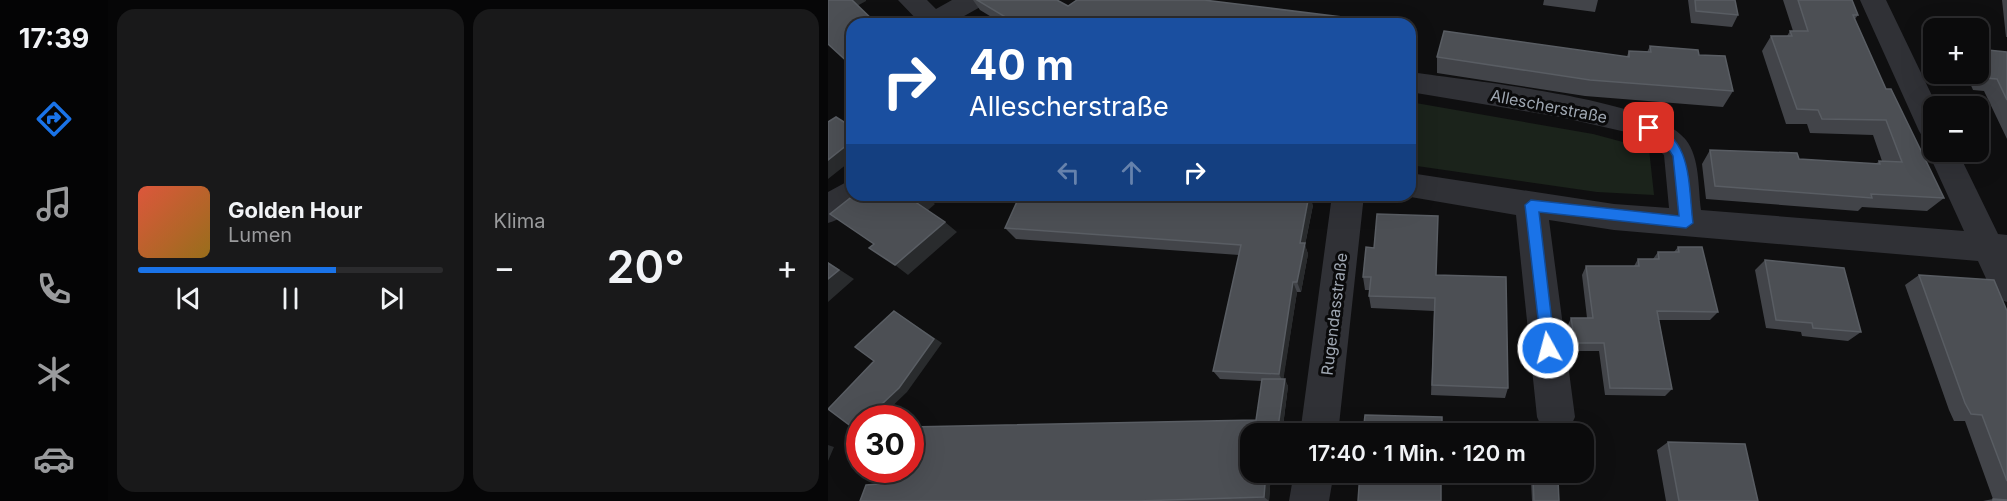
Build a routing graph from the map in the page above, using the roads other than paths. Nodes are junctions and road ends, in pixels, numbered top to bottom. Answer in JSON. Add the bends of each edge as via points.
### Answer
{"nodes":[{"id":1,"x":911,"y":0,"type":"edge"},
{"id":2,"x":973,"y":0,"type":"edge"},
{"id":3,"x":1873,"y":0,"type":"edge"},
{"id":4,"x":931,"y":18,"type":"edge"},
{"id":5,"x":944,"y":18,"type":"edge"},
{"id":6,"x":1416,"y":83,"type":"edge"},
{"id":7,"x":1923,"y":107,"type":"edge"},
{"id":8,"x":1949,"y":162,"type":"edge"},
{"id":9,"x":1416,"y":187,"type":"edge"},
{"id":10,"x":846,"y":196,"type":"edge"},
{"id":11,"x":1347,"y":201,"type":"edge"},
{"id":12,"x":1531,"y":205,"type":"junction"},
{"id":13,"x":828,"y":210,"type":"edge"},
{"id":14,"x":1686,"y":223,"type":"junction"},
{"id":15,"x":1999,"y":249,"type":"edge"},
{"id":16,"x":2007,"y":287,"type":"edge"},
{"id":17,"x":1556,"y":417,"type":"dead end"},
{"id":18,"x":1320,"y":423,"type":"edge"},
{"id":19,"x":1312,"y":483,"type":"edge"},
{"id":20,"x":1309,"y":501,"type":"edge"}],
"edges":[{"from":1,"to":4,"type":"street"},
{"from":2,"to":5,"type":"street"},
{"from":3,"to":7,"type":"street"},
{"from":6,"to":14,"type":"street","name":"Allescherstraße","via":[[1560,106],[1658,132],[1679,155]]},
{"from":8,"to":15,"type":"street"},
{"from":9,"to":12,"type":"street"},
{"from":10,"to":13,"type":"street"},
{"from":11,"to":18,"type":"street","name":"Rugendasstraße"},
{"from":12,"to":14,"type":"street"},
{"from":12,"to":17,"type":"street"},
{"from":14,"to":15,"type":"street"},
{"from":15,"to":16,"type":"street"},
{"from":19,"to":20,"type":"street"}]}
